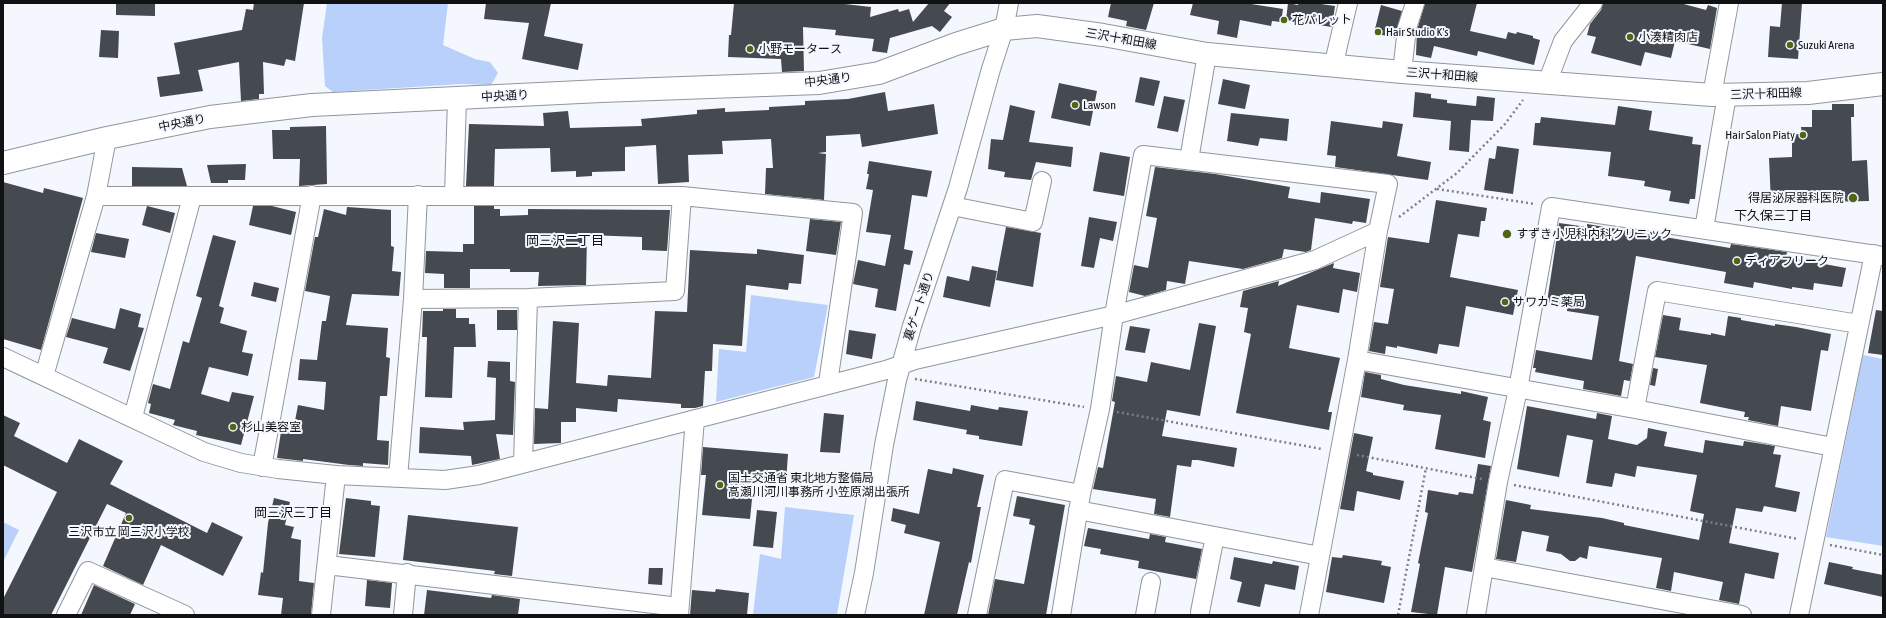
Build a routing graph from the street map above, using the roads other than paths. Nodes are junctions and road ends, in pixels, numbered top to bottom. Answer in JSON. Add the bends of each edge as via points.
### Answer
{"nodes":[{"id":1,"x":1009,"y":3,"type":"edge"},
{"id":2,"x":1348,"y":3,"type":"edge"},
{"id":3,"x":1415,"y":3,"type":"edge"},
{"id":4,"x":1594,"y":3,"type":"edge"},
{"id":5,"x":1729,"y":3,"type":"edge"},
{"id":6,"x":1004,"y":29,"type":"junction"},
{"id":7,"x":1207,"y":54,"type":"junction"},
{"id":8,"x":1332,"y":66,"type":"junction"},
{"id":9,"x":1402,"y":72,"type":"junction"},
{"id":10,"x":1547,"y":83,"type":"junction"},
{"id":11,"x":1883,"y":84,"type":"edge"},
{"id":12,"x":1720,"y":95,"type":"junction"},
{"id":13,"x":457,"y":99,"type":"junction"},
{"id":14,"x":107,"y":138,"type":"junction"},
{"id":15,"x":1189,"y":160,"type":"junction"},
{"id":16,"x":3,"y":163,"type":"edge"},
{"id":17,"x":1042,"y":181,"type":"dead end"},
{"id":18,"x":312,"y":195,"type":"junction"},
{"id":19,"x":418,"y":195,"type":"junction"},
{"id":20,"x":454,"y":195,"type":"junction"},
{"id":21,"x":96,"y":196,"type":"junction"},
{"id":22,"x":682,"y":196,"type":"junction"},
{"id":23,"x":192,"y":197,"type":"junction"},
{"id":24,"x":952,"y":206,"type":"junction"},
{"id":25,"x":1704,"y":229,"type":"junction"},
{"id":26,"x":1378,"y":231,"type":"junction"},
{"id":27,"x":1878,"y":255,"type":"edge"},
{"id":28,"x":528,"y":298,"type":"junction"},
{"id":29,"x":413,"y":299,"type":"junction"},
{"id":30,"x":1114,"y":315,"type":"junction"},
{"id":31,"x":1859,"y":324,"type":"junction"},
{"id":32,"x":3,"y":357,"type":"edge"},
{"id":33,"x":1357,"y":360,"type":"junction"},
{"id":34,"x":905,"y":372,"type":"junction"},
{"id":35,"x":44,"y":376,"type":"junction"},
{"id":36,"x":828,"y":383,"type":"junction"},
{"id":37,"x":1518,"y":389,"type":"junction"},
{"id":38,"x":1635,"y":409,"type":"junction"},
{"id":39,"x":133,"y":417,"type":"junction"},
{"id":40,"x":695,"y":419,"type":"junction"},
{"id":41,"x":1833,"y":447,"type":"junction"},
{"id":42,"x":523,"y":463,"type":"junction"},
{"id":43,"x":262,"y":467,"type":"junction"},
{"id":44,"x":336,"y":475,"type":"junction"},
{"id":45,"x":398,"y":478,"type":"junction"},
{"id":46,"x":1080,"y":502,"type":"junction"},
{"id":47,"x":1215,"y":536,"type":"junction"},
{"id":48,"x":1320,"y":556,"type":"junction"},
{"id":49,"x":327,"y":564,"type":"junction"},
{"id":50,"x":1484,"y":567,"type":"junction"},
{"id":51,"x":407,"y":573,"type":"junction"},
{"id":52,"x":1151,"y":582,"type":"dead end"},
{"id":53,"x":679,"y":611,"type":"edge"},
{"id":54,"x":1200,"y":612,"type":"dead end"},
{"id":55,"x":66,"y":615,"type":"edge"},
{"id":56,"x":185,"y":615,"type":"edge"},
{"id":57,"x":321,"y":615,"type":"edge"},
{"id":58,"x":403,"y":615,"type":"edge"},
{"id":59,"x":855,"y":615,"type":"edge"},
{"id":60,"x":977,"y":615,"type":"edge"},
{"id":61,"x":1061,"y":615,"type":"edge"},
{"id":62,"x":1145,"y":615,"type":"edge"},
{"id":63,"x":1309,"y":615,"type":"edge"},
{"id":64,"x":1476,"y":615,"type":"edge"},
{"id":65,"x":1742,"y":615,"type":"edge"},
{"id":66,"x":1799,"y":615,"type":"edge"}],
"edges":[{"from":1,"to":6,"type":"street","name":"裏ゲート通り"},
{"from":2,"to":8,"type":"street"},
{"from":3,"to":9,"type":"street","via":[[1407,28]]},
{"from":4,"to":10,"type":"street","via":[[1563,41]]},
{"from":5,"to":12,"type":"street"},
{"from":6,"to":7,"type":"main road","name":"三沢十和田線","via":[[1044,27]]},
{"from":6,"to":13,"type":"main road","name":"中央通り","via":[[879,73],[819,83]]},
{"from":6,"to":24,"type":"street","name":"裏ゲート通り"},
{"from":7,"to":8,"type":"main road","name":"三沢十和田線"},
{"from":7,"to":15,"type":"street"},
{"from":8,"to":9,"type":"main road","name":"三沢十和田線"},
{"from":9,"to":10,"type":"main road","name":"三沢十和田線"},
{"from":10,"to":12,"type":"main road","name":"三沢十和田線"},
{"from":11,"to":12,"type":"main road","name":"三沢十和田線","via":[[1808,93]]},
{"from":12,"to":25,"type":"street"},
{"from":13,"to":14,"type":"main road","name":"中央通り","via":[[312,105],[210,117]]},
{"from":13,"to":20,"type":"street"},
{"from":14,"to":16,"type":"main road","name":"中央通り"},
{"from":14,"to":21,"type":"street"},
{"from":15,"to":26,"type":"street","via":[[1388,184]]},
{"from":15,"to":30,"type":"street","via":[[1143,155]]},
{"from":17,"to":24,"type":"street","via":[[1033,222]]},
{"from":18,"to":19,"type":"street"},
{"from":18,"to":23,"type":"street"},
{"from":18,"to":43,"type":"street"},
{"from":19,"to":20,"type":"street"},
{"from":19,"to":29,"type":"street"},
{"from":20,"to":22,"type":"street"},
{"from":21,"to":23,"type":"street"},
{"from":21,"to":35,"type":"street"},
{"from":22,"to":28,"type":"street","via":[[675,291]]},
{"from":22,"to":36,"type":"street","via":[[853,213]]},
{"from":23,"to":39,"type":"street"},
{"from":24,"to":34,"type":"street","name":"裏ゲート通り"},
{"from":25,"to":27,"type":"street"},
{"from":25,"to":37,"type":"street","via":[[1550,207]]},
{"from":26,"to":30,"type":"street","via":[[1315,260]]},
{"from":26,"to":33,"type":"street"},
{"from":27,"to":31,"type":"street"},
{"from":28,"to":29,"type":"street"},
{"from":28,"to":42,"type":"street"},
{"from":29,"to":45,"type":"street"},
{"from":30,"to":34,"type":"street","via":[[922,358]]},
{"from":30,"to":46,"type":"street","via":[[1100,409]]},
{"from":31,"to":38,"type":"street","via":[[1657,291]]},
{"from":31,"to":41,"type":"street"},
{"from":32,"to":35,"type":"street"},
{"from":33,"to":37,"type":"street"},
{"from":33,"to":48,"type":"street"},
{"from":34,"to":36,"type":"street"},
{"from":34,"to":59,"type":"street","name":"裏ゲート通り","via":[[892,402]]},
{"from":35,"to":39,"type":"street"},
{"from":36,"to":40,"type":"street"},
{"from":37,"to":38,"type":"street"},
{"from":37,"to":50,"type":"street","via":[[1498,482]]},
{"from":38,"to":41,"type":"street"},
{"from":39,"to":43,"type":"street","via":[[204,452]]},
{"from":40,"to":42,"type":"street"},
{"from":40,"to":53,"type":"street"},
{"from":41,"to":66,"type":"street"},
{"from":42,"to":45,"type":"street","via":[[479,475],[445,480]]},
{"from":43,"to":44,"type":"street"},
{"from":44,"to":45,"type":"street"},
{"from":44,"to":49,"type":"street"},
{"from":46,"to":47,"type":"street"},
{"from":46,"to":60,"type":"street","via":[[1005,480]]},
{"from":46,"to":61,"type":"street"},
{"from":47,"to":48,"type":"street"},
{"from":47,"to":54,"type":"street"},
{"from":48,"to":63,"type":"street"},
{"from":49,"to":51,"type":"street"},
{"from":49,"to":57,"type":"street"},
{"from":50,"to":64,"type":"street"},
{"from":50,"to":65,"type":"street"},
{"from":51,"to":53,"type":"street"},
{"from":51,"to":58,"type":"street"},
{"from":52,"to":62,"type":"street"},
{"from":55,"to":56,"type":"street","via":[[88,571]]}]}
